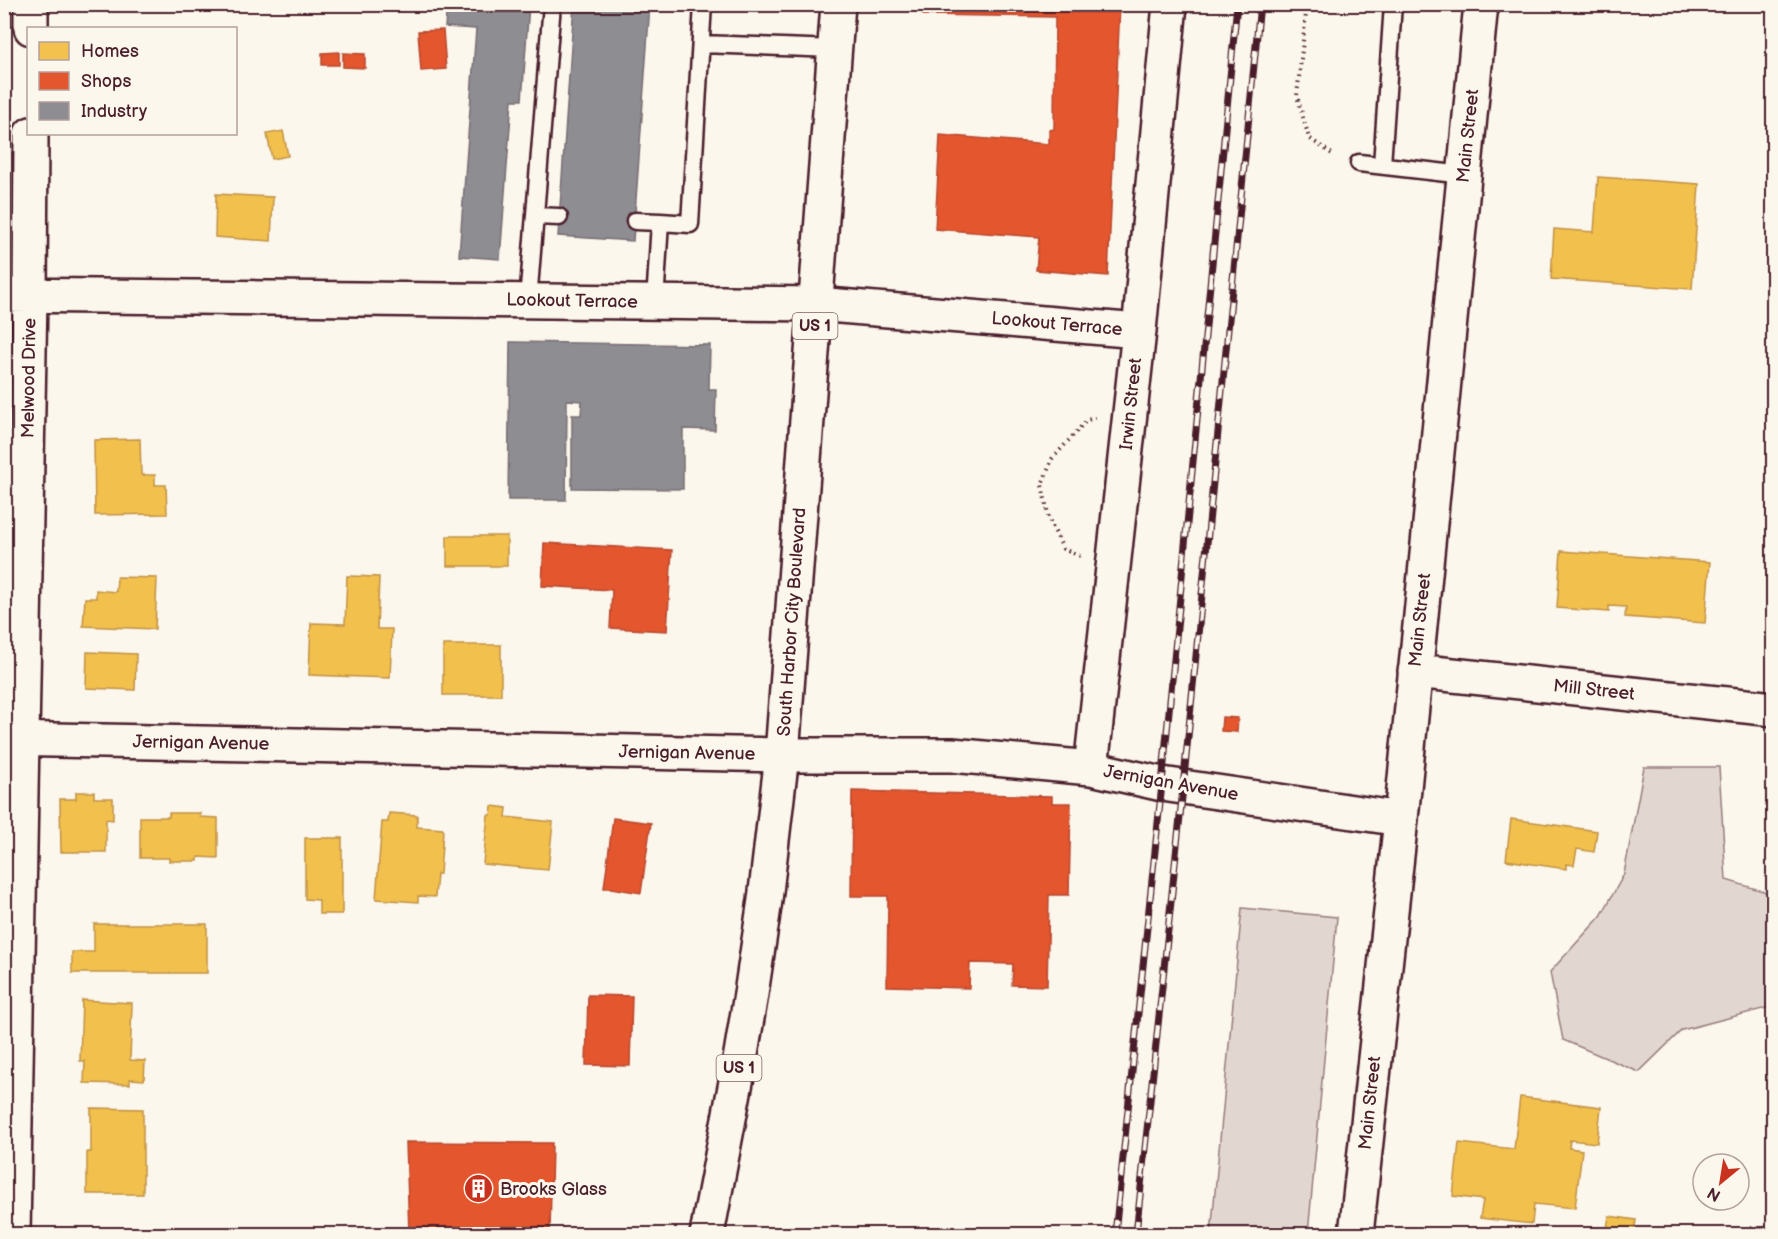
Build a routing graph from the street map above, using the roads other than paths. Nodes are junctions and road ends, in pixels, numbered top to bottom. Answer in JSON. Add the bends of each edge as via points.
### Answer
{"nodes":[{"id":1,"x":31,"y":4,"type":"edge"},
{"id":2,"x":552,"y":4,"type":"edge"},
{"id":3,"x":703,"y":4,"type":"edge"},
{"id":4,"x":838,"y":4,"type":"edge"},
{"id":5,"x":1170,"y":4,"type":"edge"},
{"id":6,"x":1393,"y":4,"type":"edge"},
{"id":7,"x":1481,"y":4,"type":"edge"},
{"id":8,"x":31,"y":27,"type":"edge"},
{"id":9,"x":701,"y":44,"type":"junction"},
{"id":10,"x":835,"y":49,"type":"junction"},
{"id":11,"x":31,"y":135,"type":"edge"},
{"id":12,"x":1359,"y":163,"type":"road end"},
{"id":13,"x":1382,"y":165,"type":"junction"},
{"id":14,"x":1464,"y":175,"type":"junction"},
{"id":15,"x":535,"y":216,"type":"junction"},
{"id":16,"x":559,"y":217,"type":"dead end"},
{"id":17,"x":634,"y":221,"type":"dead end"},
{"id":18,"x":660,"y":222,"type":"junction"},
{"id":19,"x":17,"y":295,"type":"edge"},
{"id":20,"x":528,"y":301,"type":"junction"},
{"id":21,"x":655,"y":303,"type":"junction"},
{"id":22,"x":816,"y":304,"type":"junction"},
{"id":23,"x":1139,"y":331,"type":"junction"},
{"id":24,"x":1415,"y":671,"type":"junction"},
{"id":25,"x":1773,"y":709,"type":"edge"},
{"id":26,"x":14,"y":739,"type":"edge"},
{"id":27,"x":782,"y":755,"type":"junction"},
{"id":28,"x":1091,"y":768,"type":"junction"},
{"id":29,"x":1401,"y":819,"type":"junction"},
{"id":30,"x":13,"y":1234,"type":"edge"},
{"id":31,"x":706,"y":1234,"type":"edge"},
{"id":32,"x":1356,"y":1234,"type":"edge"}],
"edges":[{"from":1,"to":8,"type":"street"},
{"from":2,"to":15,"type":"lane"},
{"from":3,"to":9,"type":"lane"},
{"from":4,"to":10,"type":"street","name":"South Harbor City Boulevard","number":"US 1"},
{"from":5,"to":23,"type":"street","name":"Irwin Street"},
{"from":6,"to":13,"type":"lane"},
{"from":7,"to":14,"type":"street","name":"Main Street"},
{"from":9,"to":10,"type":"lane"},
{"from":9,"to":18,"type":"lane","via":[[690,224]]},
{"from":10,"to":22,"type":"street","name":"South Harbor City Boulevard","number":"US 1"},
{"from":11,"to":19,"type":"street","name":"Melwood Drive"},
{"from":12,"to":13,"type":"lane"},
{"from":13,"to":14,"type":"lane"},
{"from":14,"to":24,"type":"street","name":"Main Street"},
{"from":15,"to":16,"type":"lane"},
{"from":15,"to":20,"type":"lane"},
{"from":17,"to":18,"type":"lane"},
{"from":18,"to":21,"type":"lane"},
{"from":19,"to":20,"type":"street","name":"Lookout Terrace"},
{"from":19,"to":26,"type":"street","name":"Melwood Drive"},
{"from":20,"to":21,"type":"street","name":"Lookout Terrace"},
{"from":21,"to":22,"type":"street","name":"Lookout Terrace"},
{"from":22,"to":23,"type":"street","name":"Lookout Terrace"},
{"from":22,"to":27,"type":"street","name":"South Harbor City Boulevard","number":"US 1"},
{"from":23,"to":28,"type":"street","name":"Irwin Street"},
{"from":24,"to":25,"type":"street","name":"Mill Street"},
{"from":24,"to":29,"type":"street","name":"Main Street"},
{"from":26,"to":27,"type":"street","name":"Jernigan Avenue"},
{"from":26,"to":30,"type":"street","name":"Melwood Drive"},
{"from":27,"to":28,"type":"street","name":"Jernigan Avenue","via":[[952,755]]},
{"from":27,"to":31,"type":"street","name":"South Harbor City Boulevard","number":"US 1","via":[[751,994]]},
{"from":28,"to":29,"type":"street","name":"Jernigan Avenue","via":[[1162,784]]},
{"from":29,"to":32,"type":"street","name":"Main Street"}]}
